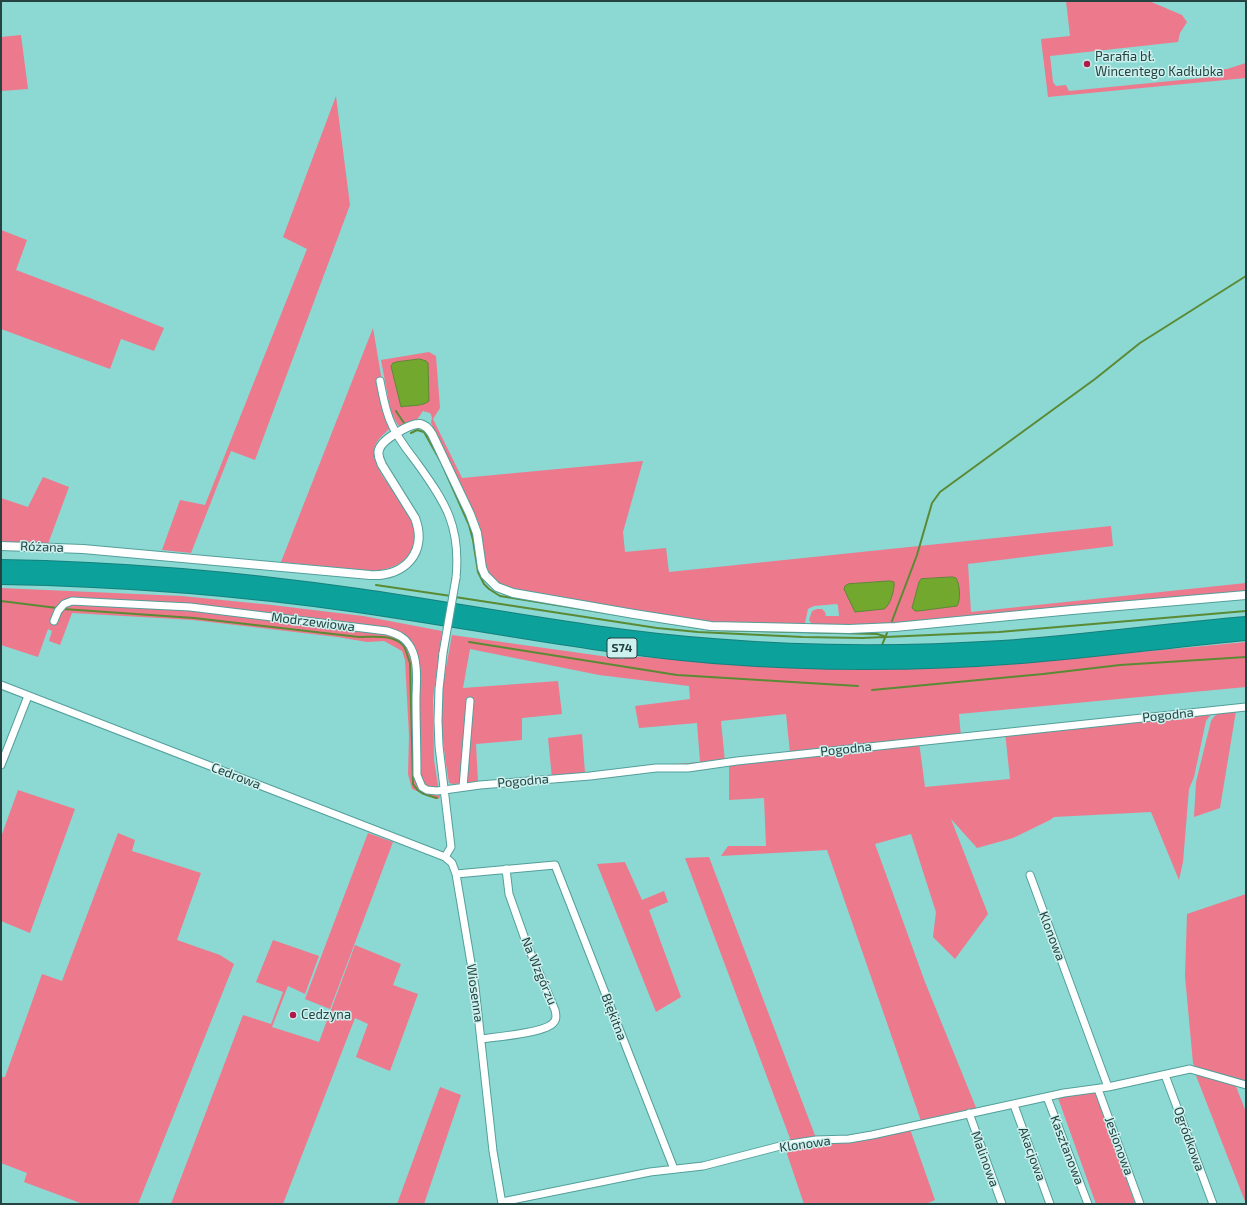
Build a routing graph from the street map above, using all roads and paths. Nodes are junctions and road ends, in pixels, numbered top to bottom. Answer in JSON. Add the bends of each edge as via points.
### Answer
{"nodes":[{"id":1,"x":380,"y":381,"type":"dead end"},
{"id":2,"x":397,"y":434,"type":"junction"},
{"id":3,"x":1,"y":546,"type":"edge"},
{"id":4,"x":1,"y":566,"type":"edge"},
{"id":5,"x":1,"y":578,"type":"edge"},
{"id":6,"x":1246,"y":595,"type":"edge"},
{"id":7,"x":54,"y":621,"type":"dead end"},
{"id":8,"x":1246,"y":623,"type":"edge"},
{"id":9,"x":1246,"y":634,"type":"edge"},
{"id":10,"x":1,"y":685,"type":"edge"},
{"id":11,"x":28,"y":696,"type":"junction"},
{"id":12,"x":470,"y":702,"type":"dead end"},
{"id":13,"x":1246,"y":707,"type":"edge"},
{"id":14,"x":1,"y":765,"type":"edge"},
{"id":15,"x":463,"y":787,"type":"junction"},
{"id":16,"x":445,"y":789,"type":"junction"},
{"id":17,"x":445,"y":857,"type":"junction"},
{"id":18,"x":506,"y":869,"type":"junction"},
{"id":19,"x":456,"y":874,"type":"junction"},
{"id":20,"x":1030,"y":875,"type":"dead end"},
{"id":21,"x":481,"y":1039,"type":"junction"},
{"id":22,"x":1165,"y":1075,"type":"junction"},
{"id":23,"x":1246,"y":1085,"type":"edge"},
{"id":24,"x":1108,"y":1087,"type":"junction"},
{"id":25,"x":1098,"y":1089,"type":"junction"},
{"id":26,"x":1047,"y":1097,"type":"junction"},
{"id":27,"x":1014,"y":1104,"type":"junction"},
{"id":28,"x":969,"y":1113,"type":"junction"},
{"id":29,"x":674,"y":1169,"type":"junction"},
{"id":30,"x":502,"y":1203,"type":"edge"},
{"id":31,"x":1002,"y":1204,"type":"edge"},
{"id":32,"x":1050,"y":1204,"type":"edge"},
{"id":33,"x":1088,"y":1204,"type":"edge"},
{"id":34,"x":1140,"y":1204,"type":"edge"},
{"id":35,"x":1213,"y":1204,"type":"edge"}],
"edges":[{"from":1,"to":2,"type":"street","via":[[387,411]]},
{"from":2,"to":3,"type":"street","name":"Różana","via":[[382,443],[378,456],[415,518],[419,537],[412,559],[394,572],[370,575],[83,549]]},
{"from":2,"to":6,"type":"street","name":"Różana","via":[[414,425],[423,425],[429,430],[470,514],[477,533],[485,575],[497,587],[513,592],[705,626],[848,629],[895,627]]},
{"from":2,"to":16,"type":"street","bridge":true,"via":[[449,514],[457,548],[456,578],[438,689],[439,746]]},
{"from":4,"to":8,"type":"highway","number":"S74","via":[[119,571],[258,582],[369,596],[604,634],[780,649],[871,651],[973,648],[1066,642]]},
{"from":5,"to":9,"type":"highway","number":"S74","via":[[118,582],[258,593],[604,645],[779,661],[966,660]]},
{"from":7,"to":16,"type":"street","name":"Modrzewiowa","via":[[64,604],[72,601],[190,607],[398,634],[408,642],[415,658],[417,775],[422,787],[427,790]]},
{"from":10,"to":11,"type":"street","name":"Cedrowa"},
{"from":11,"to":14,"type":"street"},
{"from":11,"to":17,"type":"street","name":"Cedrowa"},
{"from":12,"to":15,"type":"street"},
{"from":13,"to":15,"type":"street","name":"Pogodna","via":[[688,768],[656,768]]},
{"from":15,"to":16,"type":"street","name":"Pogodna"},
{"from":16,"to":17,"type":"street","via":[[451,847]]},
{"from":17,"to":19,"type":"street","name":"Wiosenna","via":[[452,863]]},
{"from":18,"to":19,"type":"street"},
{"from":18,"to":21,"type":"street","name":"Na Wzgórzu","via":[[514,911],[556,1017],[554,1023],[537,1031]]},
{"from":18,"to":29,"type":"street","name":"Błękitna","via":[[555,865]]},
{"from":19,"to":21,"type":"street","name":"Wiosenna"},
{"from":20,"to":24,"type":"street","name":"Klonowa"},
{"from":21,"to":30,"type":"street","name":"Wiosenna","via":[[493,1152]]},
{"from":22,"to":23,"type":"street","name":"Klonowa","via":[[1190,1069]]},
{"from":22,"to":24,"type":"street","name":"Klonowa"},
{"from":22,"to":35,"type":"street","name":"Ogródkowa"},
{"from":24,"to":25,"type":"street","name":"Klonowa"},
{"from":25,"to":26,"type":"street","name":"Klonowa"},
{"from":25,"to":34,"type":"street","name":"Jesionowa"},
{"from":26,"to":27,"type":"street","name":"Klonowa"},
{"from":26,"to":33,"type":"street","name":"Kasztanowa"},
{"from":27,"to":28,"type":"street","name":"Klonowa"},
{"from":27,"to":32,"type":"street","name":"Akacjowa"},
{"from":28,"to":29,"type":"street","name":"Klonowa","via":[[865,1136],[784,1145],[703,1166]]},
{"from":28,"to":31,"type":"street","name":"Malinowa"},
{"from":29,"to":30,"type":"street","name":"Klonowa"}]}
